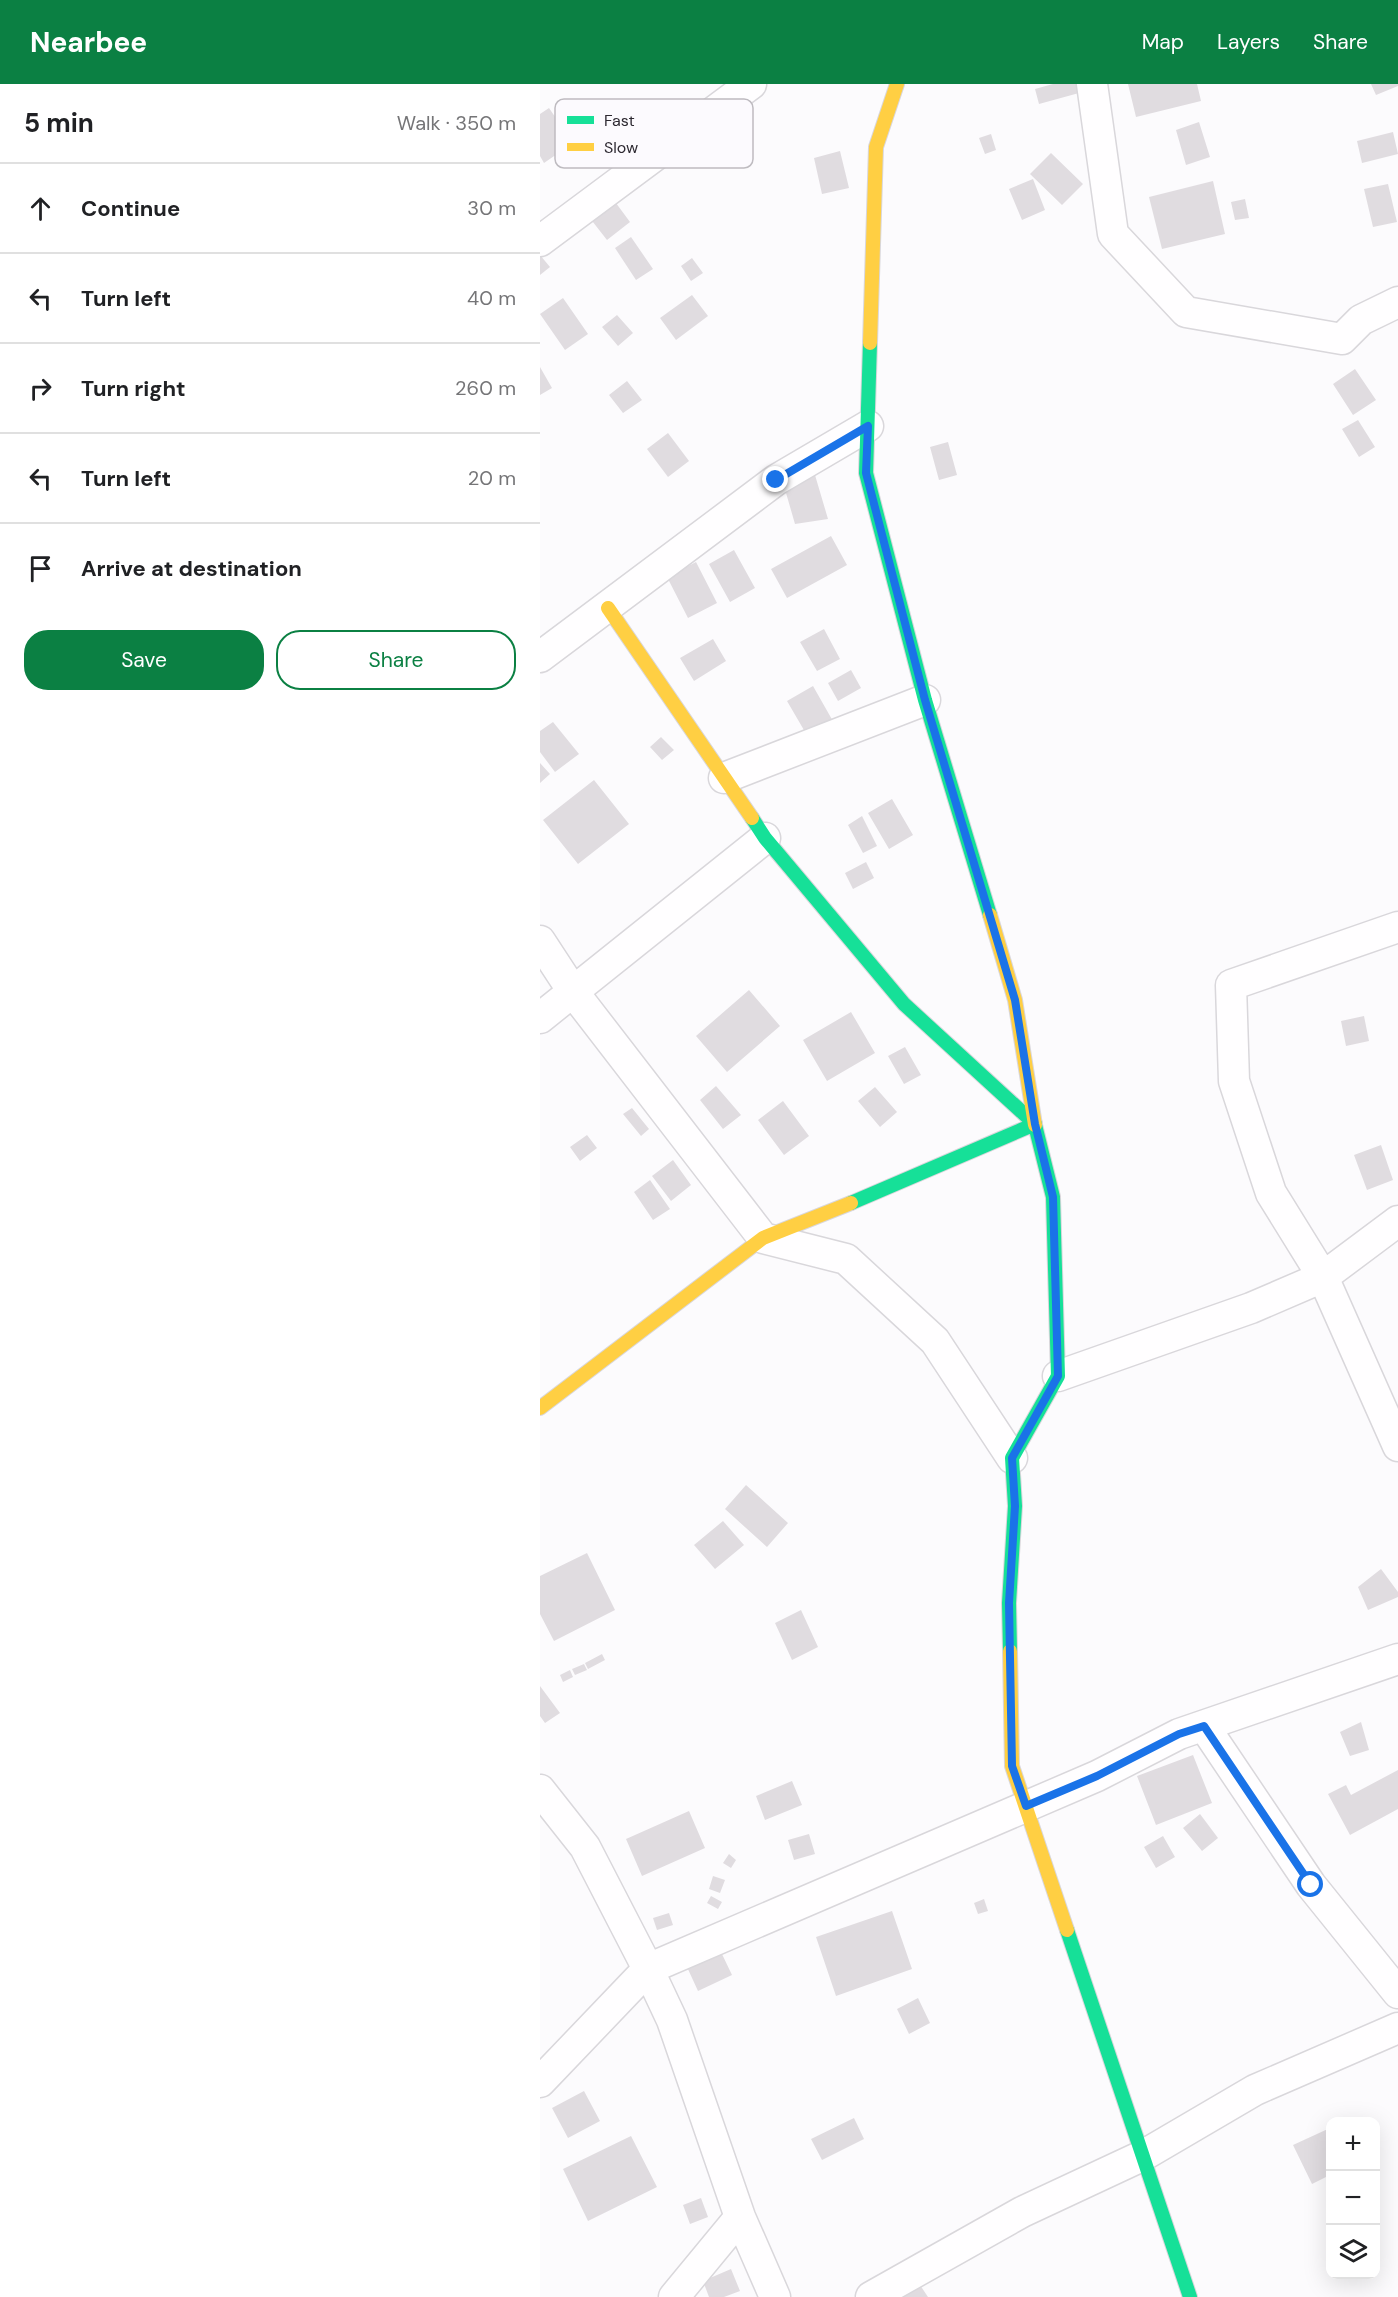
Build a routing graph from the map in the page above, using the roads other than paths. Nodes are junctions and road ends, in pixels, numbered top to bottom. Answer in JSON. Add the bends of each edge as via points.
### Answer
{"nodes":[{"id":1,"x":751,"y":84,"type":"edge"},
{"id":2,"x":897,"y":84,"type":"edge"},
{"id":3,"x":1092,"y":84,"type":"edge"},
{"id":4,"x":731,"y":99,"type":"edge"},
{"id":5,"x":638,"y":168,"type":"edge"},
{"id":6,"x":540,"y":241,"type":"edge"},
{"id":7,"x":1398,"y":302,"type":"edge"},
{"id":8,"x":868,"y":426,"type":"junction"},
{"id":9,"x":608,"y":608,"type":"junction"},
{"id":10,"x":540,"y":657,"type":"edge"},
{"id":11,"x":925,"y":700,"type":"junction"},
{"id":12,"x":724,"y":778,"type":"junction"},
{"id":13,"x":765,"y":838,"type":"junction"},
{"id":14,"x":1398,"y":927,"type":"edge"},
{"id":15,"x":540,"y":941,"type":"edge"},
{"id":16,"x":574,"y":993,"type":"junction"},
{"id":17,"x":540,"y":1018,"type":"edge"},
{"id":18,"x":1035,"y":1124,"type":"junction"},
{"id":19,"x":1398,"y":1221,"type":"edge"},
{"id":20,"x":763,"y":1238,"type":"junction"},
{"id":21,"x":1323,"y":1277,"type":"junction"},
{"id":22,"x":1058,"y":1376,"type":"junction"},
{"id":23,"x":540,"y":1408,"type":"edge"},
{"id":24,"x":1398,"y":1446,"type":"edge"},
{"id":25,"x":1012,"y":1458,"type":"junction"},
{"id":26,"x":1398,"y":1659,"type":"edge"},
{"id":27,"x":1204,"y":1726,"type":"junction"},
{"id":28,"x":540,"y":1790,"type":"edge"},
{"id":29,"x":1026,"y":1806,"type":"junction"},
{"id":30,"x":551,"y":1820,"type":"edge"},
{"id":31,"x":648,"y":1968,"type":"junction"},
{"id":32,"x":1398,"y":1994,"type":"edge"},
{"id":33,"x":1398,"y":2028,"type":"edge"},
{"id":34,"x":540,"y":2082,"type":"edge"},
{"id":35,"x":1144,"y":2155,"type":"junction"},
{"id":36,"x":740,"y":2217,"type":"junction"},
{"id":37,"x":674,"y":2297,"type":"edge"},
{"id":38,"x":775,"y":2297,"type":"edge"},
{"id":39,"x":871,"y":2297,"type":"edge"},
{"id":40,"x":1190,"y":2297,"type":"edge"}],
"edges":[{"from":1,"to":4,"type":"street"},
{"from":2,"to":8,"type":"street","via":[[876,147]]},
{"from":3,"to":7,"type":"street","via":[[1113,234],[1186,312],[1342,339],[1360,320]]},
{"from":5,"to":6,"type":"street"},
{"from":8,"to":9,"type":"street","via":[[776,480]]},
{"from":8,"to":11,"type":"street","via":[[866,473]]},
{"from":9,"to":10,"type":"street"},
{"from":9,"to":12,"type":"street"},
{"from":11,"to":12,"type":"street"},
{"from":11,"to":18,"type":"street","via":[[1015,1000]]},
{"from":12,"to":13,"type":"street"},
{"from":13,"to":16,"type":"street"},
{"from":13,"to":18,"type":"street","via":[[904,1004]]},
{"from":14,"to":21,"type":"street","via":[[1231,985],[1234,1081],[1271,1193]]},
{"from":15,"to":16,"type":"street"},
{"from":16,"to":17,"type":"street"},
{"from":16,"to":20,"type":"street"},
{"from":18,"to":20,"type":"street"},
{"from":18,"to":22,"type":"street","via":[[1053,1197]]},
{"from":19,"to":21,"type":"street"},
{"from":20,"to":23,"type":"street"},
{"from":20,"to":25,"type":"street","via":[[846,1259],[935,1341]]},
{"from":21,"to":22,"type":"street","via":[[1251,1308]]},
{"from":21,"to":24,"type":"street"},
{"from":22,"to":25,"type":"street"},
{"from":25,"to":29,"type":"street","via":[[1012,1766]]},
{"from":26,"to":27,"type":"street"},
{"from":27,"to":29,"type":"street"},
{"from":27,"to":32,"type":"street","via":[[1311,1885]]},
{"from":28,"to":30,"type":"street"},
{"from":29,"to":31,"type":"street"},
{"from":29,"to":35,"type":"street"},
{"from":30,"to":31,"type":"street","via":[[585,1846]]},
{"from":31,"to":34,"type":"street"},
{"from":31,"to":36,"type":"street","via":[[672,2020]]},
{"from":33,"to":35,"type":"street","via":[[1255,2090]]},
{"from":35,"to":39,"type":"street","via":[[1022,2212]]},
{"from":35,"to":40,"type":"street"},
{"from":36,"to":37,"type":"street"},
{"from":36,"to":38,"type":"street"}]}
